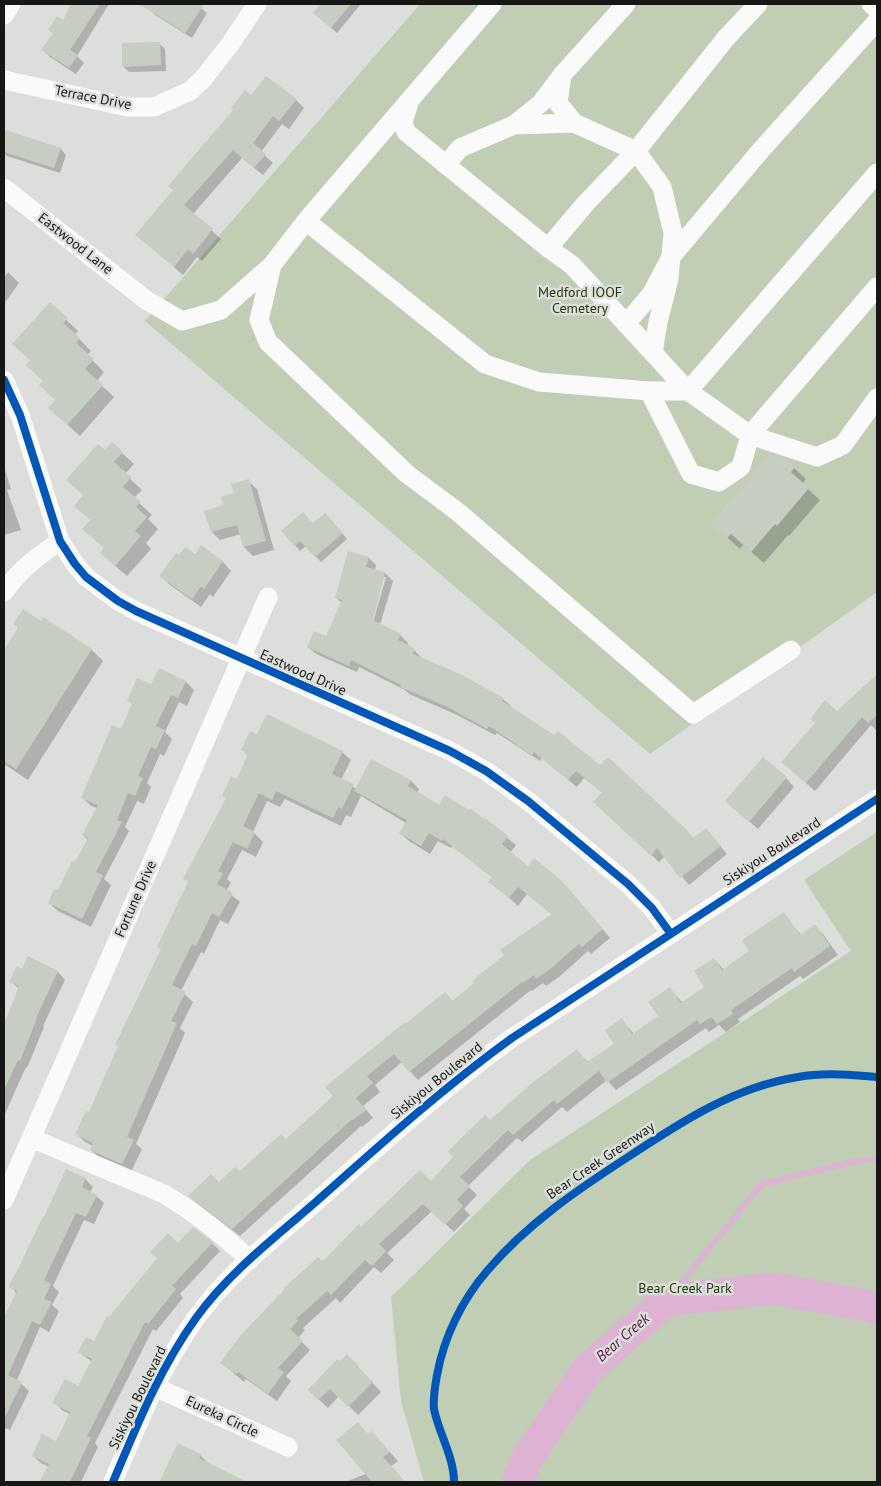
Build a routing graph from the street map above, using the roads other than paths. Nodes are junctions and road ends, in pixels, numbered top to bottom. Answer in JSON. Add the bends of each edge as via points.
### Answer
{"nodes":[{"id":1,"x":11,"y":4,"type":"edge"},
{"id":2,"x":257,"y":4,"type":"edge"},
{"id":3,"x":492,"y":4,"type":"edge"},
{"id":4,"x":626,"y":4,"type":"edge"},
{"id":5,"x":758,"y":4,"type":"edge"},
{"id":6,"x":871,"y":4,"type":"edge"},
{"id":7,"x":877,"y":9,"type":"edge"},
{"id":8,"x":4,"y":15,"type":"edge"},
{"id":9,"x":877,"y":21,"type":"edge"},
{"id":10,"x":562,"y":74,"type":"junction"},
{"id":11,"x":4,"y":80,"type":"edge"},
{"id":12,"x":410,"y":100,"type":"junction"},
{"id":13,"x":574,"y":123,"type":"junction"},
{"id":14,"x":514,"y":125,"type":"junction"},
{"id":15,"x":636,"y":151,"type":"junction"},
{"id":16,"x":446,"y":165,"type":"junction"},
{"id":17,"x":877,"y":173,"type":"edge"},
{"id":18,"x":4,"y":188,"type":"edge"},
{"id":19,"x":306,"y":221,"type":"junction"},
{"id":20,"x":548,"y":248,"type":"junction"},
{"id":21,"x":671,"y":257,"type":"junction"},
{"id":22,"x":272,"y":265,"type":"junction"},
{"id":23,"x":877,"y":287,"type":"edge"},
{"id":24,"x":626,"y":324,"type":"junction"},
{"id":25,"x":654,"y":353,"type":"junction"},
{"id":26,"x":4,"y":380,"type":"edge"},
{"id":27,"x":649,"y":391,"type":"junction"},
{"id":28,"x":688,"y":391,"type":"junction"},
{"id":29,"x":877,"y":398,"type":"edge"},
{"id":30,"x":750,"y":435,"type":"junction"},
{"id":31,"x":60,"y":541,"type":"junction"},
{"id":32,"x":4,"y":592,"type":"edge"},
{"id":33,"x":268,"y":597,"type":"dead end"},
{"id":34,"x":791,"y":650,"type":"dead end"},
{"id":35,"x":240,"y":659,"type":"junction"},
{"id":36,"x":877,"y":799,"type":"edge"},
{"id":37,"x":671,"y":934,"type":"junction"},
{"id":38,"x":31,"y":1138,"type":"junction"},
{"id":39,"x":4,"y":1200,"type":"edge"},
{"id":40,"x":250,"y":1260,"type":"junction"},
{"id":41,"x":155,"y":1387,"type":"junction"},
{"id":42,"x":288,"y":1448,"type":"dead end"},
{"id":43,"x":113,"y":1482,"type":"edge"}],
"edges":[{"from":1,"to":8,"type":"street"},
{"from":2,"to":11,"type":"street","name":"Terrace Drive","via":[[203,79],[190,91],[154,107],[128,107]]},
{"from":3,"to":12,"type":"street"},
{"from":4,"to":10,"type":"street"},
{"from":5,"to":15,"type":"street","via":[[726,38]]},
{"from":6,"to":7,"type":"street"},
{"from":9,"to":21,"type":"street","via":[[761,150]]},
{"from":10,"to":13,"type":"street","via":[[558,103]]},
{"from":10,"to":14,"type":"street","via":[[541,103]]},
{"from":12,"to":16,"type":"street","via":[[403,122],[406,132]]},
{"from":12,"to":19,"type":"street"},
{"from":13,"to":14,"type":"street"},
{"from":13,"to":15,"type":"street"},
{"from":14,"to":16,"type":"street","via":[[460,148]]},
{"from":15,"to":20,"type":"street"},
{"from":15,"to":21,"type":"street","via":[[662,187],[673,233]]},
{"from":16,"to":20,"type":"street"},
{"from":17,"to":28,"type":"street"},
{"from":18,"to":22,"type":"street","name":"Eastwood Lane","via":[[146,300],[182,321],[221,310]]},
{"from":19,"to":22,"type":"street"},
{"from":19,"to":27,"type":"street","via":[[485,364],[539,382]]},
{"from":20,"to":24,"type":"street","via":[[572,265]]},
{"from":21,"to":24,"type":"street","via":[[652,293]]},
{"from":21,"to":25,"type":"street"},
{"from":22,"to":34,"type":"street","via":[[259,320],[268,342],[407,474],[458,512],[693,714]]},
{"from":23,"to":30,"type":"street"},
{"from":24,"to":25,"type":"street"},
{"from":25,"to":28,"type":"street"},
{"from":26,"to":31,"type":"street","name":"Eastwood Drive","via":[[20,415]]},
{"from":27,"to":28,"type":"street"},
{"from":27,"to":30,"type":"street","via":[[691,474],[718,482],[741,467]]},
{"from":28,"to":30,"type":"street"},
{"from":29,"to":30,"type":"street","via":[[843,445],[817,457]]},
{"from":31,"to":32,"type":"street","via":[[34,558]]},
{"from":31,"to":35,"type":"street","name":"Eastwood Drive","via":[[86,577],[118,601]]},
{"from":33,"to":35,"type":"street","name":"Fortune Drive"},
{"from":35,"to":37,"type":"street","name":"Eastwood Drive","via":[[440,747],[486,771],[528,801],[628,884],[652,908]]},
{"from":35,"to":38,"type":"street","name":"Fortune Drive"},
{"from":36,"to":37,"type":"street","name":"Siskiyou Boulevard"},
{"from":37,"to":40,"type":"street","name":"Siskiyou Boulevard","via":[[477,1063]]},
{"from":38,"to":39,"type":"street","name":"Fortune Drive"},
{"from":38,"to":40,"type":"street","via":[[164,1194]]},
{"from":40,"to":41,"type":"street","name":"Siskiyou Boulevard","via":[[197,1316],[172,1353]]},
{"from":41,"to":42,"type":"street","name":"Eureka Circle"},
{"from":41,"to":43,"type":"street","name":"Siskiyou Boulevard"}]}
